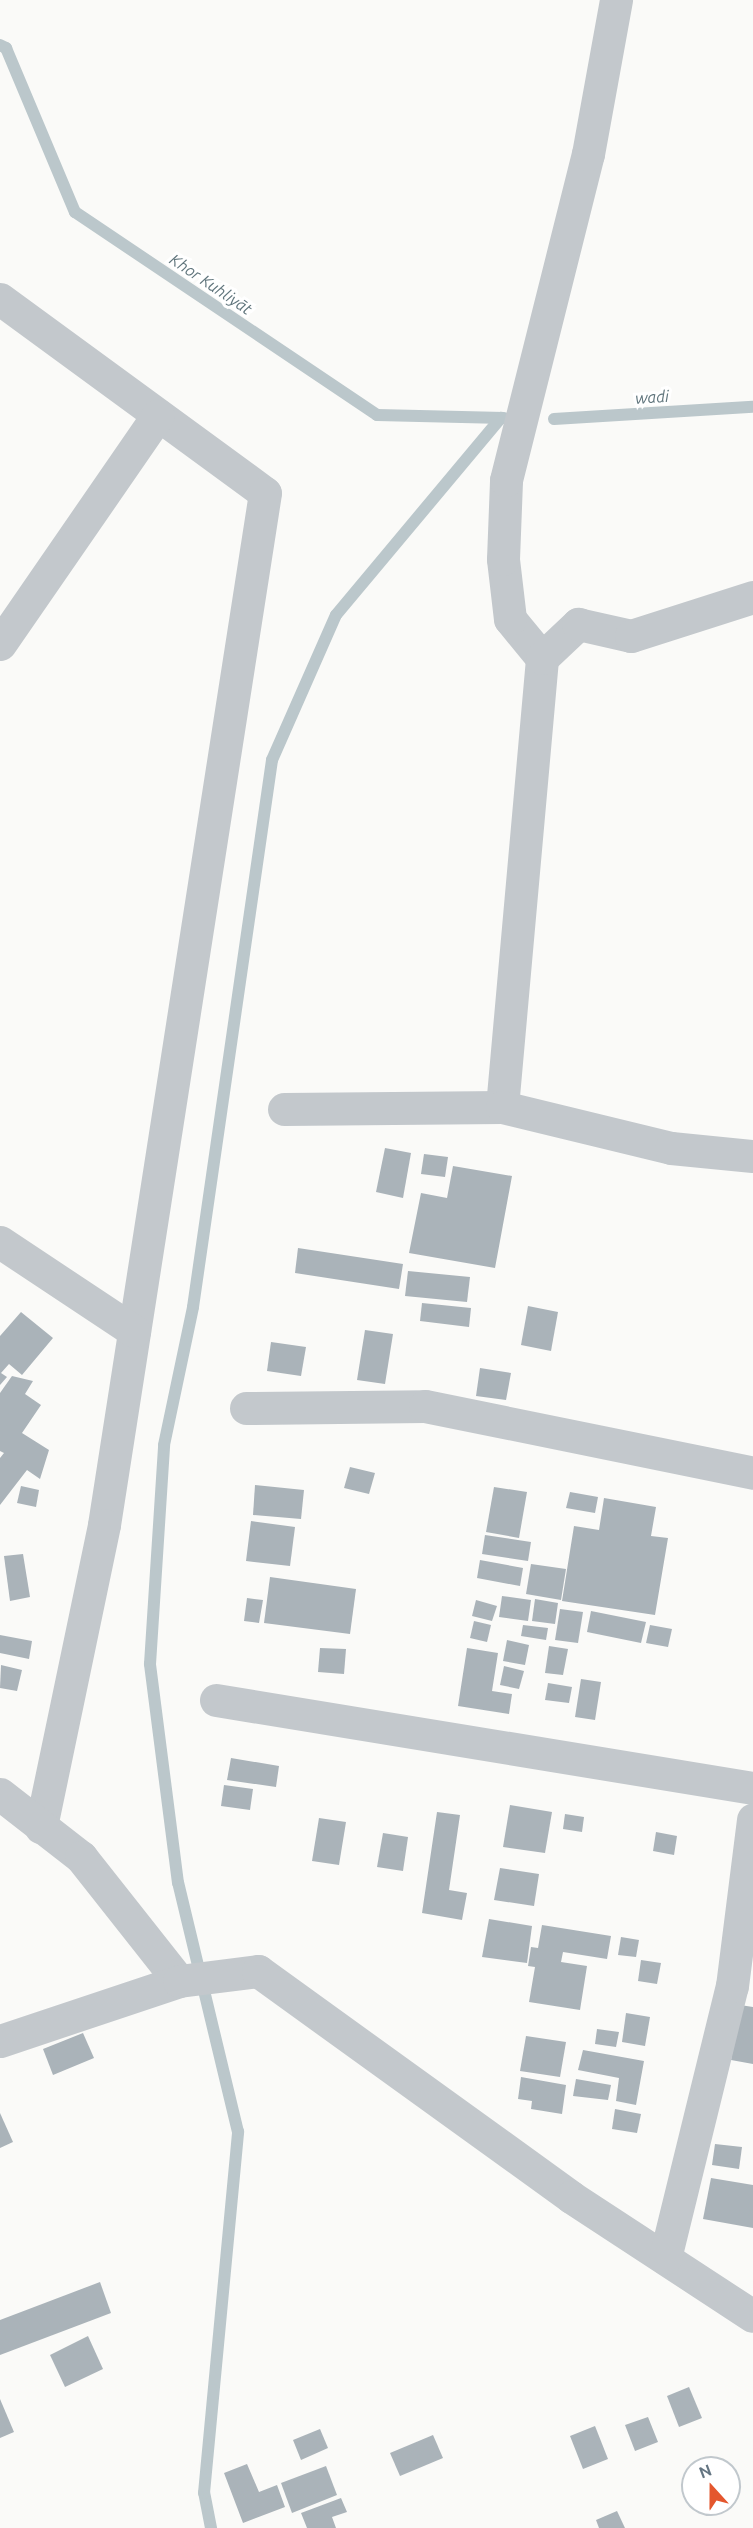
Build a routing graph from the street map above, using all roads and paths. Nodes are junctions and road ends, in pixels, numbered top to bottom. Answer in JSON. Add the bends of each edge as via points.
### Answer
{"nodes":[{"id":1,"x":616,"y":0,"type":"edge"},
{"id":2,"x":0,"y":299,"type":"edge"},
{"id":3,"x":158,"y":415,"type":"junction"},
{"id":4,"x":753,"y":597,"type":"edge"},
{"id":5,"x":0,"y":644,"type":"edge"},
{"id":6,"x":542,"y":658,"type":"junction"},
{"id":7,"x":502,"y":1107,"type":"junction"},
{"id":8,"x":284,"y":1109,"type":"dead end"},
{"id":9,"x":753,"y":1156,"type":"edge"},
{"id":10,"x":0,"y":1242,"type":"edge"},
{"id":11,"x":134,"y":1331,"type":"junction"},
{"id":12,"x":246,"y":1408,"type":"dead end"},
{"id":13,"x":753,"y":1473,"type":"edge"},
{"id":14,"x":216,"y":1700,"type":"dead end"},
{"id":15,"x":753,"y":1788,"type":"edge"},
{"id":16,"x":0,"y":1794,"type":"edge"},
{"id":17,"x":753,"y":1819,"type":"edge"},
{"id":18,"x":41,"y":1827,"type":"junction"},
{"id":19,"x":747,"y":1921,"type":"edge"},
{"id":20,"x":179,"y":1981,"type":"junction"},
{"id":21,"x":0,"y":2041,"type":"edge"},
{"id":22,"x":665,"y":2258,"type":"junction"},
{"id":23,"x":753,"y":2316,"type":"edge"}],
"edges":[{"from":1,"to":6,"type":"street","via":[[588,154],[506,480],[503,559],[510,619]]},
{"from":2,"to":3,"type":"street"},
{"from":3,"to":5,"type":"street"},
{"from":3,"to":11,"type":"street","via":[[266,494]]},
{"from":4,"to":6,"type":"street","via":[[631,636],[578,624]]},
{"from":6,"to":7,"type":"street"},
{"from":7,"to":8,"type":"street"},
{"from":7,"to":9,"type":"street","via":[[671,1148]]},
{"from":10,"to":11,"type":"street"},
{"from":11,"to":18,"type":"street","via":[[104,1525]]},
{"from":12,"to":13,"type":"street","via":[[425,1406]]},
{"from":14,"to":15,"type":"street"},
{"from":16,"to":18,"type":"street"},
{"from":17,"to":19,"type":"street"},
{"from":18,"to":20,"type":"street","via":[[81,1857]]},
{"from":19,"to":22,"type":"street"},
{"from":20,"to":21,"type":"street"},
{"from":20,"to":22,"type":"street","via":[[258,1971],[571,2197]]},
{"from":22,"to":23,"type":"street"}]}
